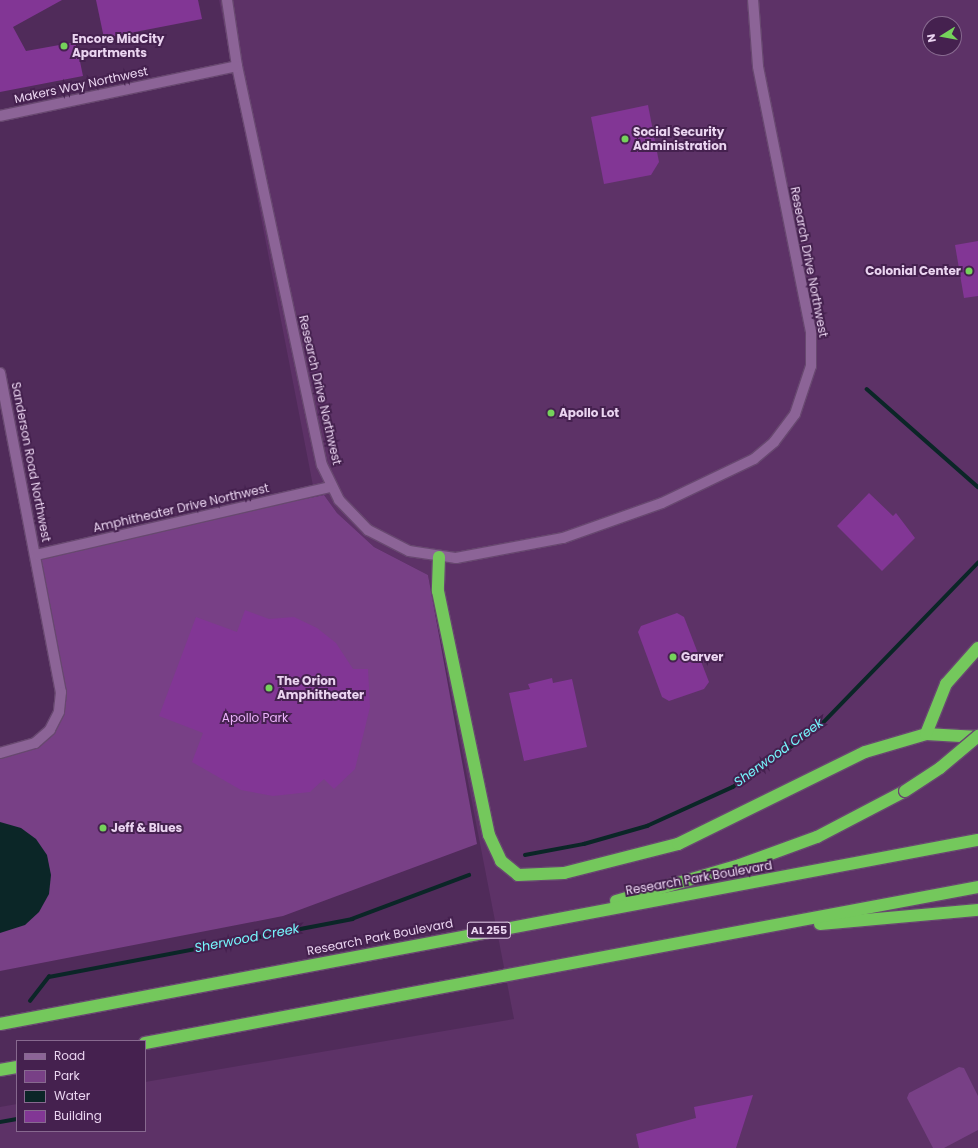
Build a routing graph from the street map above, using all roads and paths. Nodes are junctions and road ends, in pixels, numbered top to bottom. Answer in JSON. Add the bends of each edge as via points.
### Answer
{"nodes":[{"id":1,"x":227,"y":0,"type":"edge"},
{"id":2,"x":753,"y":0,"type":"edge"},
{"id":3,"x":237,"y":66,"type":"junction"},
{"id":4,"x":0,"y":116,"type":"edge"},
{"id":5,"x":0,"y":374,"type":"edge"},
{"id":6,"x":331,"y":487,"type":"junction"},
{"id":7,"x":36,"y":555,"type":"junction"},
{"id":8,"x":439,"y":558,"type":"junction"},
{"id":9,"x":978,"y":648,"type":"edge"},
{"id":10,"x":926,"y":734,"type":"junction"},
{"id":11,"x":978,"y":737,"type":"edge"},
{"id":12,"x":0,"y":753,"type":"edge"},
{"id":13,"x":978,"y":840,"type":"edge"},
{"id":14,"x":978,"y":887,"type":"edge"},
{"id":15,"x":978,"y":910,"type":"edge"},
{"id":16,"x":556,"y":919,"type":"junction"},
{"id":17,"x":755,"y":930,"type":"junction"},
{"id":18,"x":0,"y":1024,"type":"edge"},
{"id":19,"x":146,"y":1043,"type":"edge"},
{"id":20,"x":16,"y":1067,"type":"edge"},
{"id":21,"x":0,"y":1070,"type":"edge"}],
"edges":[{"from":1,"to":3,"type":"street","name":"Research Drive Northwest"},
{"from":2,"to":8,"type":"street","name":"Research Drive Northwest","via":[[758,66],[811,332],[811,366],[795,414],[774,442],[754,459],[662,503],[601,526],[525,547],[470,558]]},
{"from":3,"to":4,"type":"street","name":"Makers Way Northwest"},
{"from":3,"to":6,"type":"street","name":"Research Drive Northwest","via":[[316,446]]},
{"from":5,"to":7,"type":"street","name":"Sanderson Road Northwest"},
{"from":6,"to":7,"type":"street","name":"Amphitheater Drive Northwest"},
{"from":6,"to":8,"type":"street","name":"Research Drive Northwest","via":[[345,508],[368,530],[409,551]]},
{"from":7,"to":12,"type":"street","name":"Sanderson Road Northwest","via":[[62,692],[59,712],[50,730],[35,743]]},
{"from":8,"to":10,"type":"highway","via":[[438,591],[489,835],[501,861],[518,875],[564,873],[678,844],[865,752]]},
{"from":9,"to":10,"type":"highway","via":[[946,684]]},
{"from":10,"to":11,"type":"highway"},
{"from":11,"to":16,"type":"highway","bridge":true,"via":[[940,768],[905,790],[817,837],[740,865]]},
{"from":13,"to":16,"type":"highway","name":"Research Park Boulevard","number":"AL 255"},
{"from":14,"to":17,"type":"highway"},
{"from":15,"to":17,"type":"highway"},
{"from":16,"to":18,"type":"highway","name":"Research Park Boulevard","number":"AL 255"},
{"from":17,"to":19,"type":"highway"},
{"from":20,"to":21,"type":"highway"}]}
